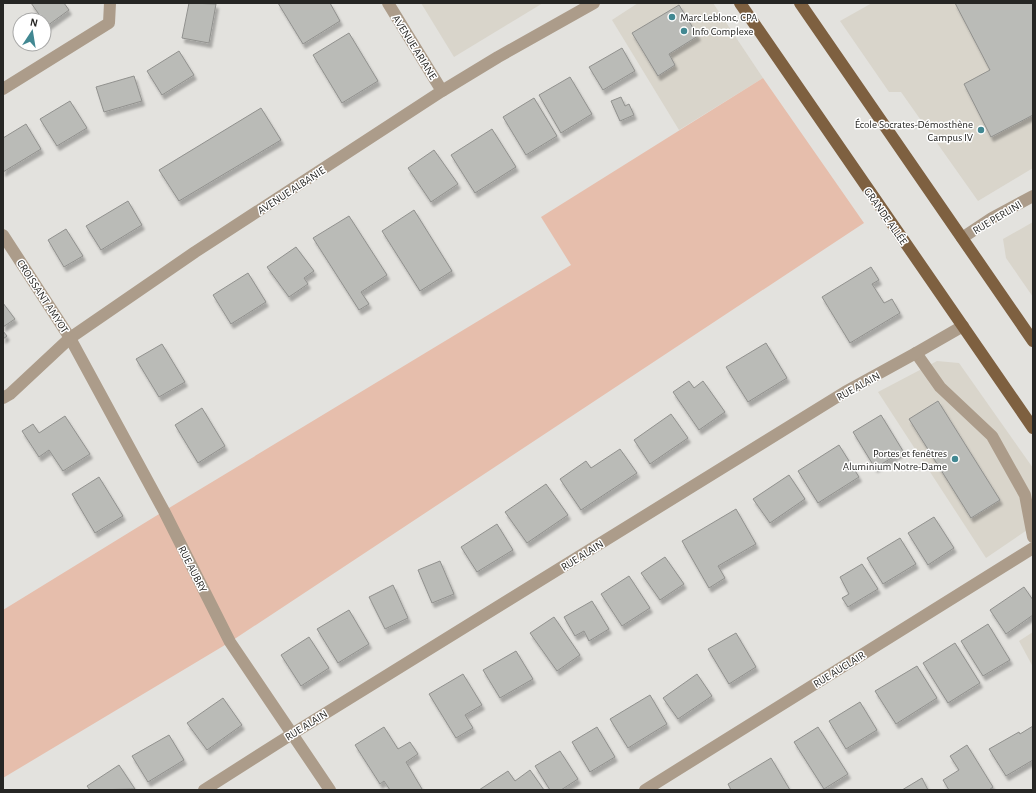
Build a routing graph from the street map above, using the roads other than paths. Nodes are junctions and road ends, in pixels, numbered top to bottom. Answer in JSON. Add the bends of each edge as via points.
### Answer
{"nodes":[{"id":1,"x":110,"y":3,"type":"edge"},
{"id":2,"x":388,"y":3,"type":"edge"},
{"id":3,"x":594,"y":3,"type":"edge"},
{"id":4,"x":740,"y":3,"type":"edge"},
{"id":5,"x":800,"y":3,"type":"edge"},
{"id":6,"x":3,"y":89,"type":"edge"},
{"id":7,"x":442,"y":91,"type":"junction"},
{"id":8,"x":1033,"y":196,"type":"edge"},
{"id":9,"x":3,"y":235,"type":"edge"},
{"id":10,"x":962,"y":238,"type":"junction"},
{"id":11,"x":963,"y":326,"type":"junction"},
{"id":12,"x":70,"y":338,"type":"junction"},
{"id":13,"x":1033,"y":341,"type":"edge"},
{"id":14,"x":916,"y":354,"type":"junction"},
{"id":15,"x":3,"y":398,"type":"edge"},
{"id":16,"x":1033,"y":428,"type":"edge"},
{"id":17,"x":1033,"y":537,"type":"edge"},
{"id":18,"x":1033,"y":548,"type":"edge"},
{"id":19,"x":292,"y":734,"type":"junction"},
{"id":20,"x":204,"y":790,"type":"edge"},
{"id":21,"x":330,"y":790,"type":"edge"},
{"id":22,"x":645,"y":790,"type":"edge"}],
"edges":[{"from":1,"to":6,"type":"street","via":[[109,23]]},
{"from":2,"to":7,"type":"street","name":"AVENUE ARIANE"},
{"from":3,"to":7,"type":"street","name":"AVENUE ALBANIE"},
{"from":4,"to":11,"type":"main road","name":"GRANDE ALLÉE"},
{"from":5,"to":10,"type":"main road"},
{"from":7,"to":12,"type":"street","name":"AVENUE ALBANIE","via":[[195,252]]},
{"from":8,"to":10,"type":"street","name":"RUE PERLINI"},
{"from":9,"to":12,"type":"street","name":"CROISSANT AMYOT"},
{"from":10,"to":13,"type":"main road"},
{"from":11,"to":14,"type":"street","name":"RUE ALAIN"},
{"from":11,"to":16,"type":"main road","name":"GRANDE ALLÉE"},
{"from":12,"to":15,"type":"street","name":"AVENUE ALBANIE"},
{"from":12,"to":19,"type":"street","name":"RUE AUBRY","via":[[164,511],[230,642]]},
{"from":14,"to":17,"type":"street","via":[[940,387],[992,436],[1025,495]]},
{"from":14,"to":19,"type":"street","name":"RUE ALAIN","via":[[845,392]]},
{"from":18,"to":22,"type":"street","name":"RUE AUCLAIR"},
{"from":19,"to":20,"type":"street","name":"RUE ALAIN"},
{"from":19,"to":21,"type":"street","name":"RUE AUBRY"}]}
